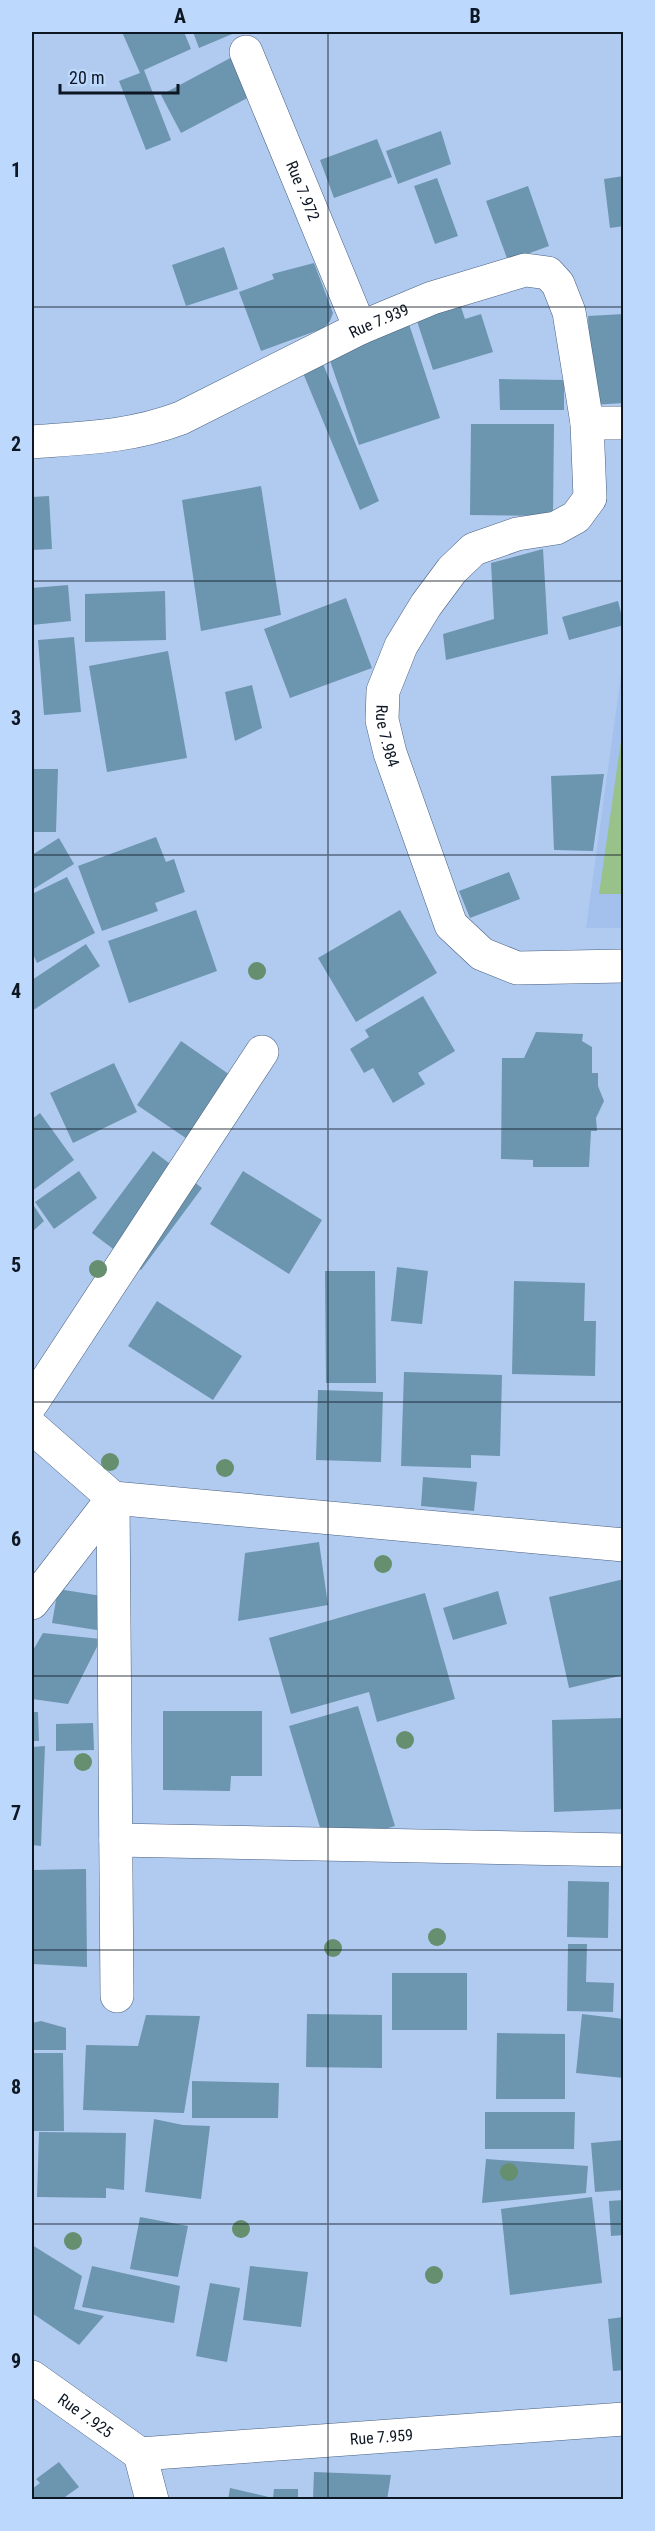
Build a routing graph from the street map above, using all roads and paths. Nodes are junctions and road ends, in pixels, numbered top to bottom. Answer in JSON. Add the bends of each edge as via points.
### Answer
{"nodes":[{"id":1,"x":246,"y":52,"type":"dead end"},
{"id":2,"x":360,"y":328,"type":"junction"},
{"id":3,"x":587,"y":423,"type":"junction"},
{"id":4,"x":624,"y":423,"type":"edge"},
{"id":5,"x":32,"y":442,"type":"edge"},
{"id":6,"x":624,"y":966,"type":"edge"},
{"id":7,"x":262,"y":1052,"type":"dead end"},
{"id":8,"x":32,"y":1403,"type":"edge"},
{"id":9,"x":32,"y":1427,"type":"edge"},
{"id":10,"x":113,"y":1498,"type":"junction"},
{"id":11,"x":624,"y":1545,"type":"edge"},
{"id":12,"x":32,"y":1603,"type":"edge"},
{"id":13,"x":116,"y":1840,"type":"junction"},
{"id":14,"x":624,"y":1850,"type":"edge"},
{"id":15,"x":117,"y":1996,"type":"dead end"},
{"id":16,"x":32,"y":2377,"type":"edge"},
{"id":17,"x":624,"y":2419,"type":"edge"},
{"id":18,"x":140,"y":2454,"type":"junction"},
{"id":19,"x":152,"y":2499,"type":"edge"}],
"edges":[{"from":1,"to":2,"type":"street","name":"Rue 7.972"},
{"from":2,"to":3,"type":"street","name":"Rue 7.939","via":[[432,298],[525,270],[548,273],[558,284],[569,312]]},
{"from":2,"to":5,"type":"street","name":"Rue 7.939","via":[[181,418],[151,429]]},
{"from":3,"to":4,"type":"street"},
{"from":3,"to":6,"type":"street","name":"Rue 7.984","via":[[590,498],[576,517],[556,528],[517,534],[474,549],[452,570],[401,646],[383,691],[382,720],[451,925],[482,954],[517,968]]},
{"from":7,"to":8,"type":"street"},
{"from":9,"to":10,"type":"street"},
{"from":10,"to":11,"type":"street"},
{"from":10,"to":12,"type":"street"},
{"from":10,"to":13,"type":"street"},
{"from":13,"to":14,"type":"street"},
{"from":13,"to":15,"type":"street"},
{"from":16,"to":18,"type":"street","name":"Rue 7.925"},
{"from":17,"to":18,"type":"street","name":"Rue 7.959"},
{"from":18,"to":19,"type":"street"}]}
